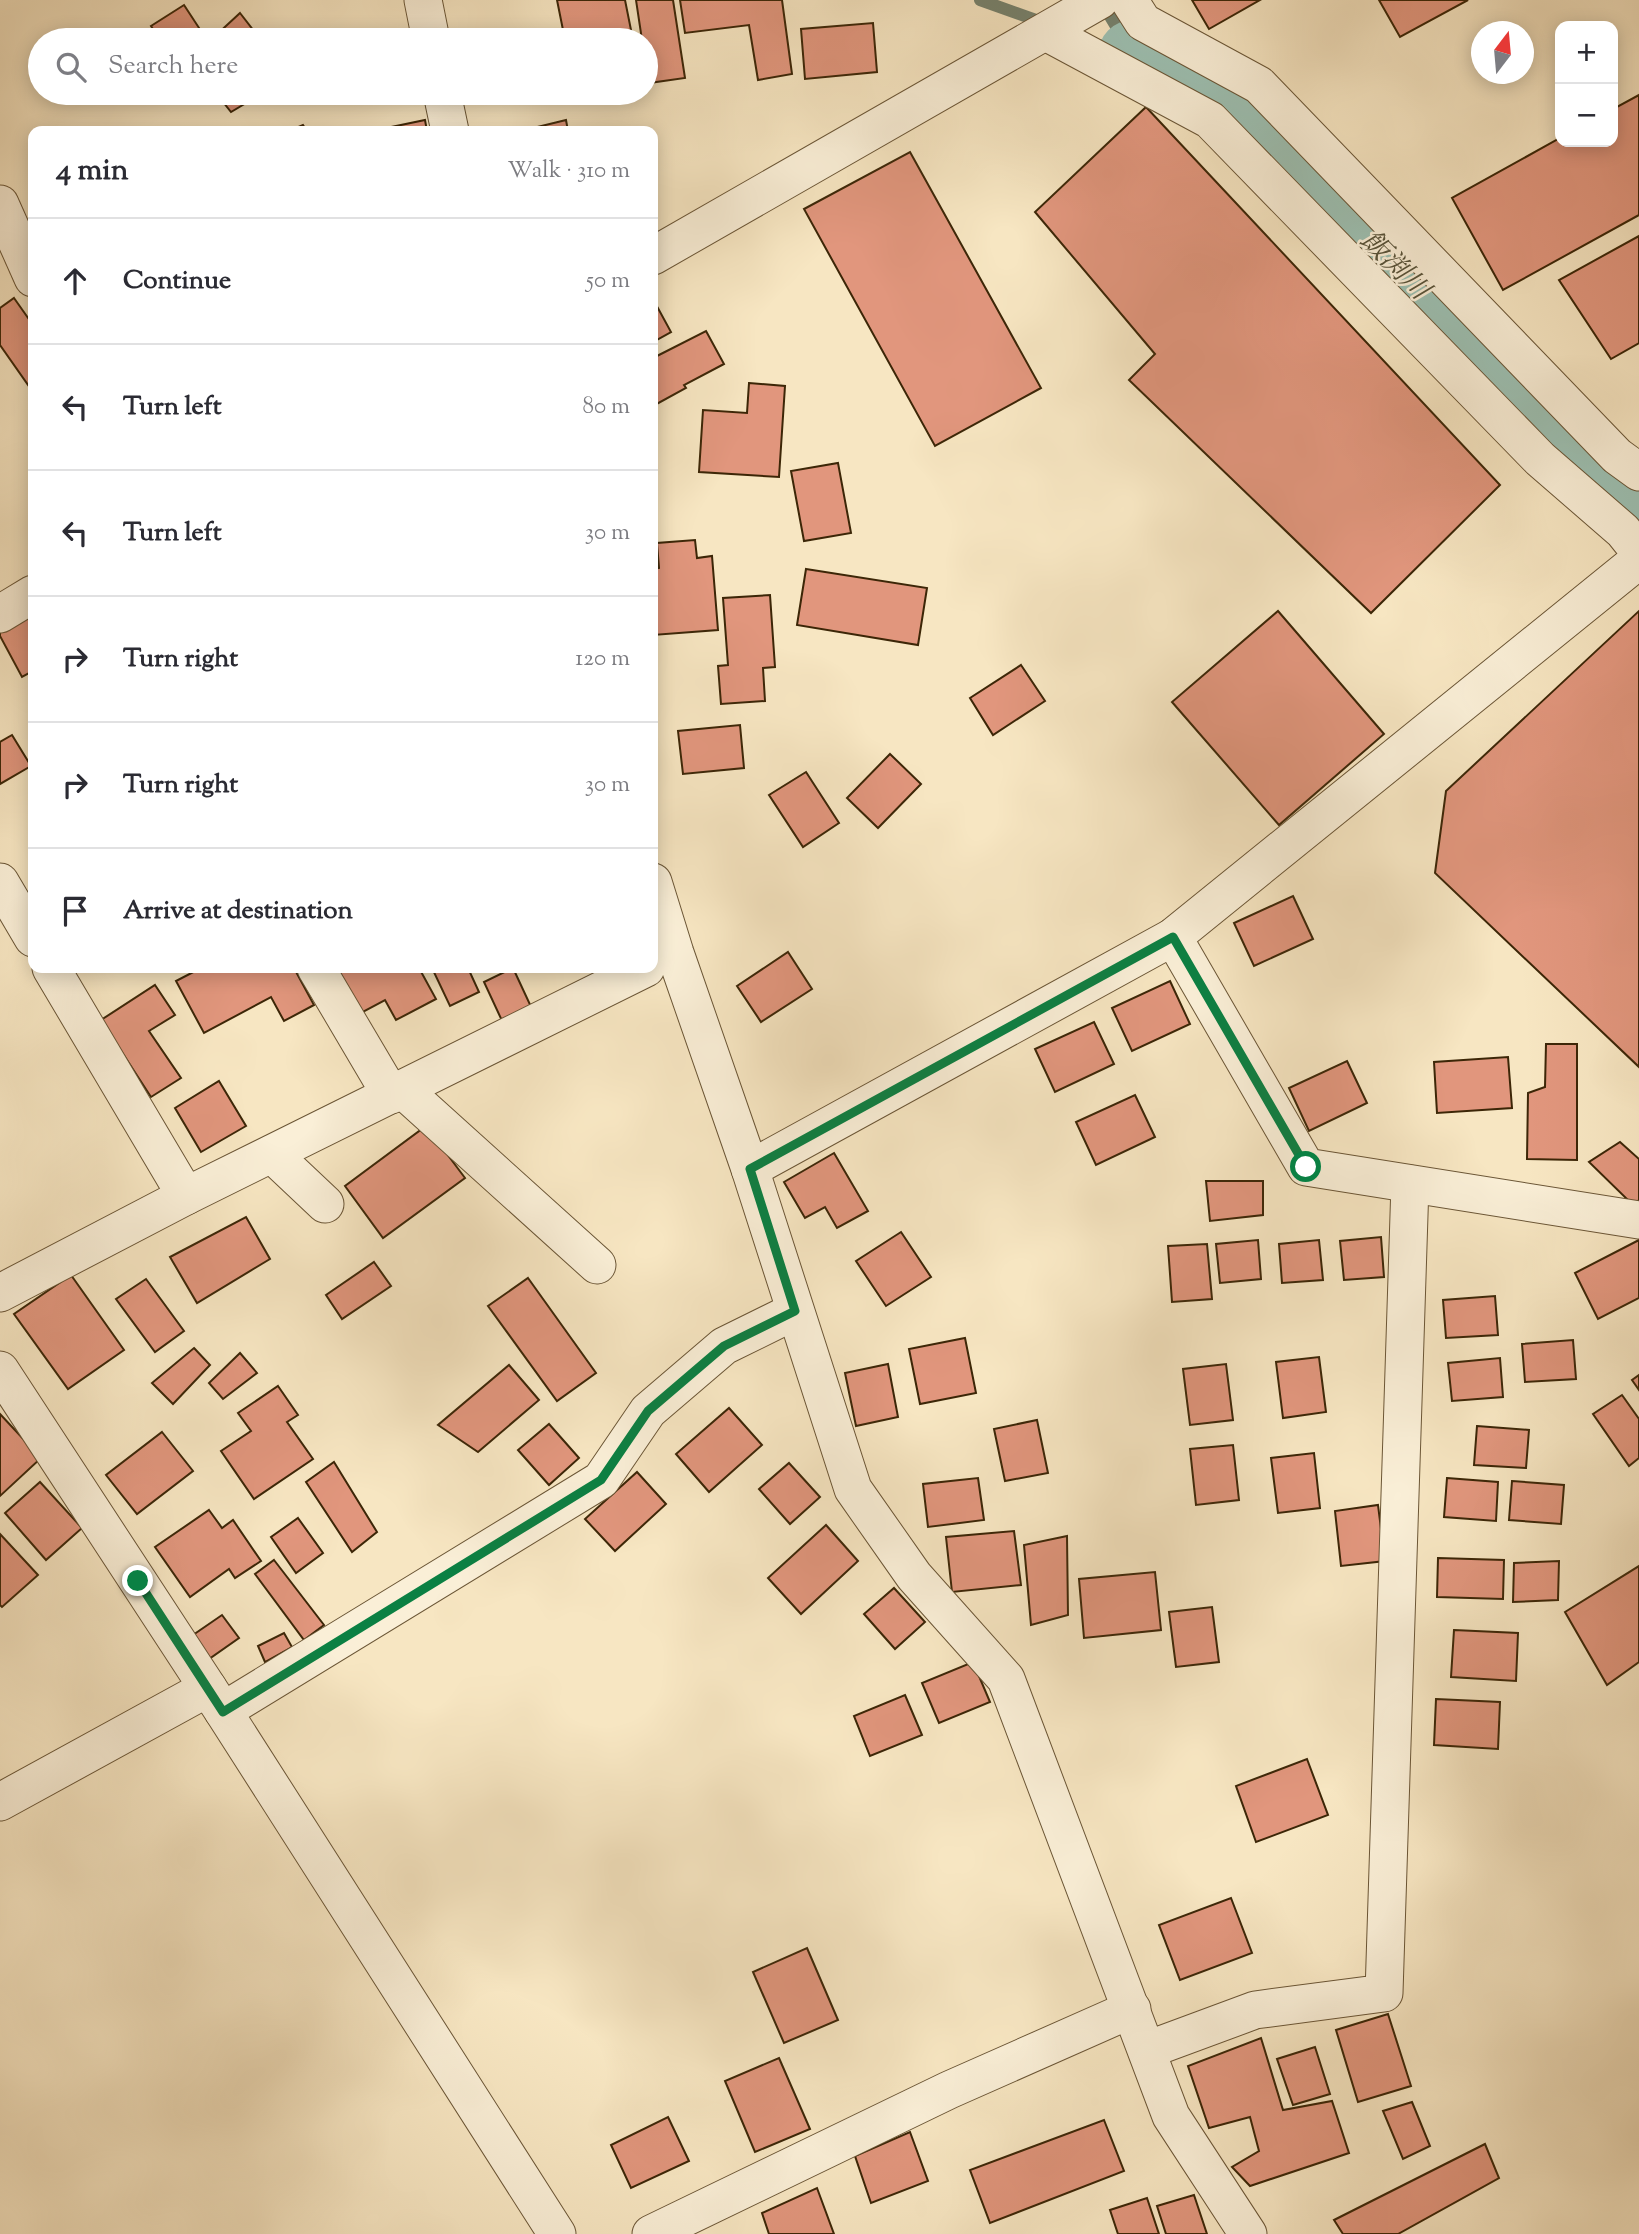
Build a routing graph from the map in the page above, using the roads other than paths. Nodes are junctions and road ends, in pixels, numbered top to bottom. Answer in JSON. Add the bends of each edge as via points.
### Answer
{"nodes":[{"id":1,"x":423,"y":0,"type":"edge"},
{"id":2,"x":1129,"y":0,"type":"edge"},
{"id":3,"x":1073,"y":14,"type":"edge"},
{"id":4,"x":429,"y":28,"type":"edge"},
{"id":5,"x":445,"y":105,"type":"edge"},
{"id":6,"x":449,"y":126,"type":"edge"},
{"id":7,"x":0,"y":204,"type":"edge"},
{"id":8,"x":658,"y":253,"type":"edge"},
{"id":9,"x":28,"y":267,"type":"edge"},
{"id":10,"x":1639,"y":472,"type":"edge"},
{"id":11,"x":1639,"y":551,"type":"edge"},
{"id":12,"x":1639,"y":560,"type":"edge"},
{"id":13,"x":28,"y":597,"type":"edge"},
{"id":14,"x":0,"y":614,"type":"edge"},
{"id":15,"x":0,"y":882,"type":"edge"},
{"id":16,"x":28,"y":922,"type":"edge"},
{"id":17,"x":1173,"y":937,"type":"junction"},
{"id":18,"x":658,"y":962,"type":"edge"},
{"id":19,"x":54,"y":973,"type":"edge"},
{"id":20,"x":319,"y":973,"type":"edge"},
{"id":21,"x":636,"y":973,"type":"edge"},
{"id":22,"x":396,"y":1092,"type":"junction"},
{"id":23,"x":272,"y":1154,"type":"junction"},
{"id":24,"x":750,"y":1169,"type":"junction"},
{"id":25,"x":1410,"y":1184,"type":"junction"},
{"id":26,"x":187,"y":1196,"type":"junction"},
{"id":27,"x":325,"y":1204,"type":"dead end"},
{"id":28,"x":1639,"y":1220,"type":"edge"},
{"id":29,"x":597,"y":1265,"type":"dead end"},
{"id":30,"x":0,"y":1293,"type":"edge"},
{"id":31,"x":795,"y":1311,"type":"junction"},
{"id":32,"x":0,"y":1370,"type":"edge"},
{"id":33,"x":216,"y":1700,"type":"junction"},
{"id":34,"x":0,"y":1802,"type":"edge"},
{"id":35,"x":1132,"y":2009,"type":"junction"},
{"id":36,"x":1147,"y":2050,"type":"junction"},
{"id":37,"x":557,"y":2234,"type":"edge"},
{"id":38,"x":651,"y":2234,"type":"edge"},
{"id":39,"x":1248,"y":2234,"type":"edge"}],
"edges":[{"from":1,"to":4,"type":"street"},
{"from":2,"to":10,"type":"street","via":[[1143,22],[1259,85],[1617,456]]},
{"from":3,"to":8,"type":"street"},
{"from":3,"to":11,"type":"street","via":[[1210,120],[1540,459],[1623,531]]},
{"from":5,"to":6,"type":"street"},
{"from":7,"to":9,"type":"street"},
{"from":12,"to":17,"type":"street"},
{"from":13,"to":14,"type":"street"},
{"from":15,"to":16,"type":"street"},
{"from":17,"to":24,"type":"street"},
{"from":17,"to":25,"type":"street","via":[[1306,1167]]},
{"from":18,"to":24,"type":"street"},
{"from":19,"to":26,"type":"street"},
{"from":20,"to":22,"type":"street"},
{"from":21,"to":22,"type":"street"},
{"from":22,"to":23,"type":"street"},
{"from":22,"to":29,"type":"street"},
{"from":23,"to":26,"type":"street"},
{"from":23,"to":27,"type":"street"},
{"from":24,"to":31,"type":"street"},
{"from":25,"to":28,"type":"street"},
{"from":25,"to":36,"type":"street","via":[[1384,1993],[1255,2010]]},
{"from":26,"to":30,"type":"street"},
{"from":31,"to":33,"type":"street","via":[[724,1346],[648,1411],[601,1480]]},
{"from":31,"to":35,"type":"street","via":[[853,1489],[914,1576],[1006,1679]]},
{"from":32,"to":33,"type":"street"},
{"from":33,"to":34,"type":"street"},
{"from":33,"to":37,"type":"street"},
{"from":35,"to":36,"type":"street"},
{"from":35,"to":38,"type":"street","via":[[949,2090]]},
{"from":36,"to":39,"type":"street","via":[[1171,2116]]}]}
